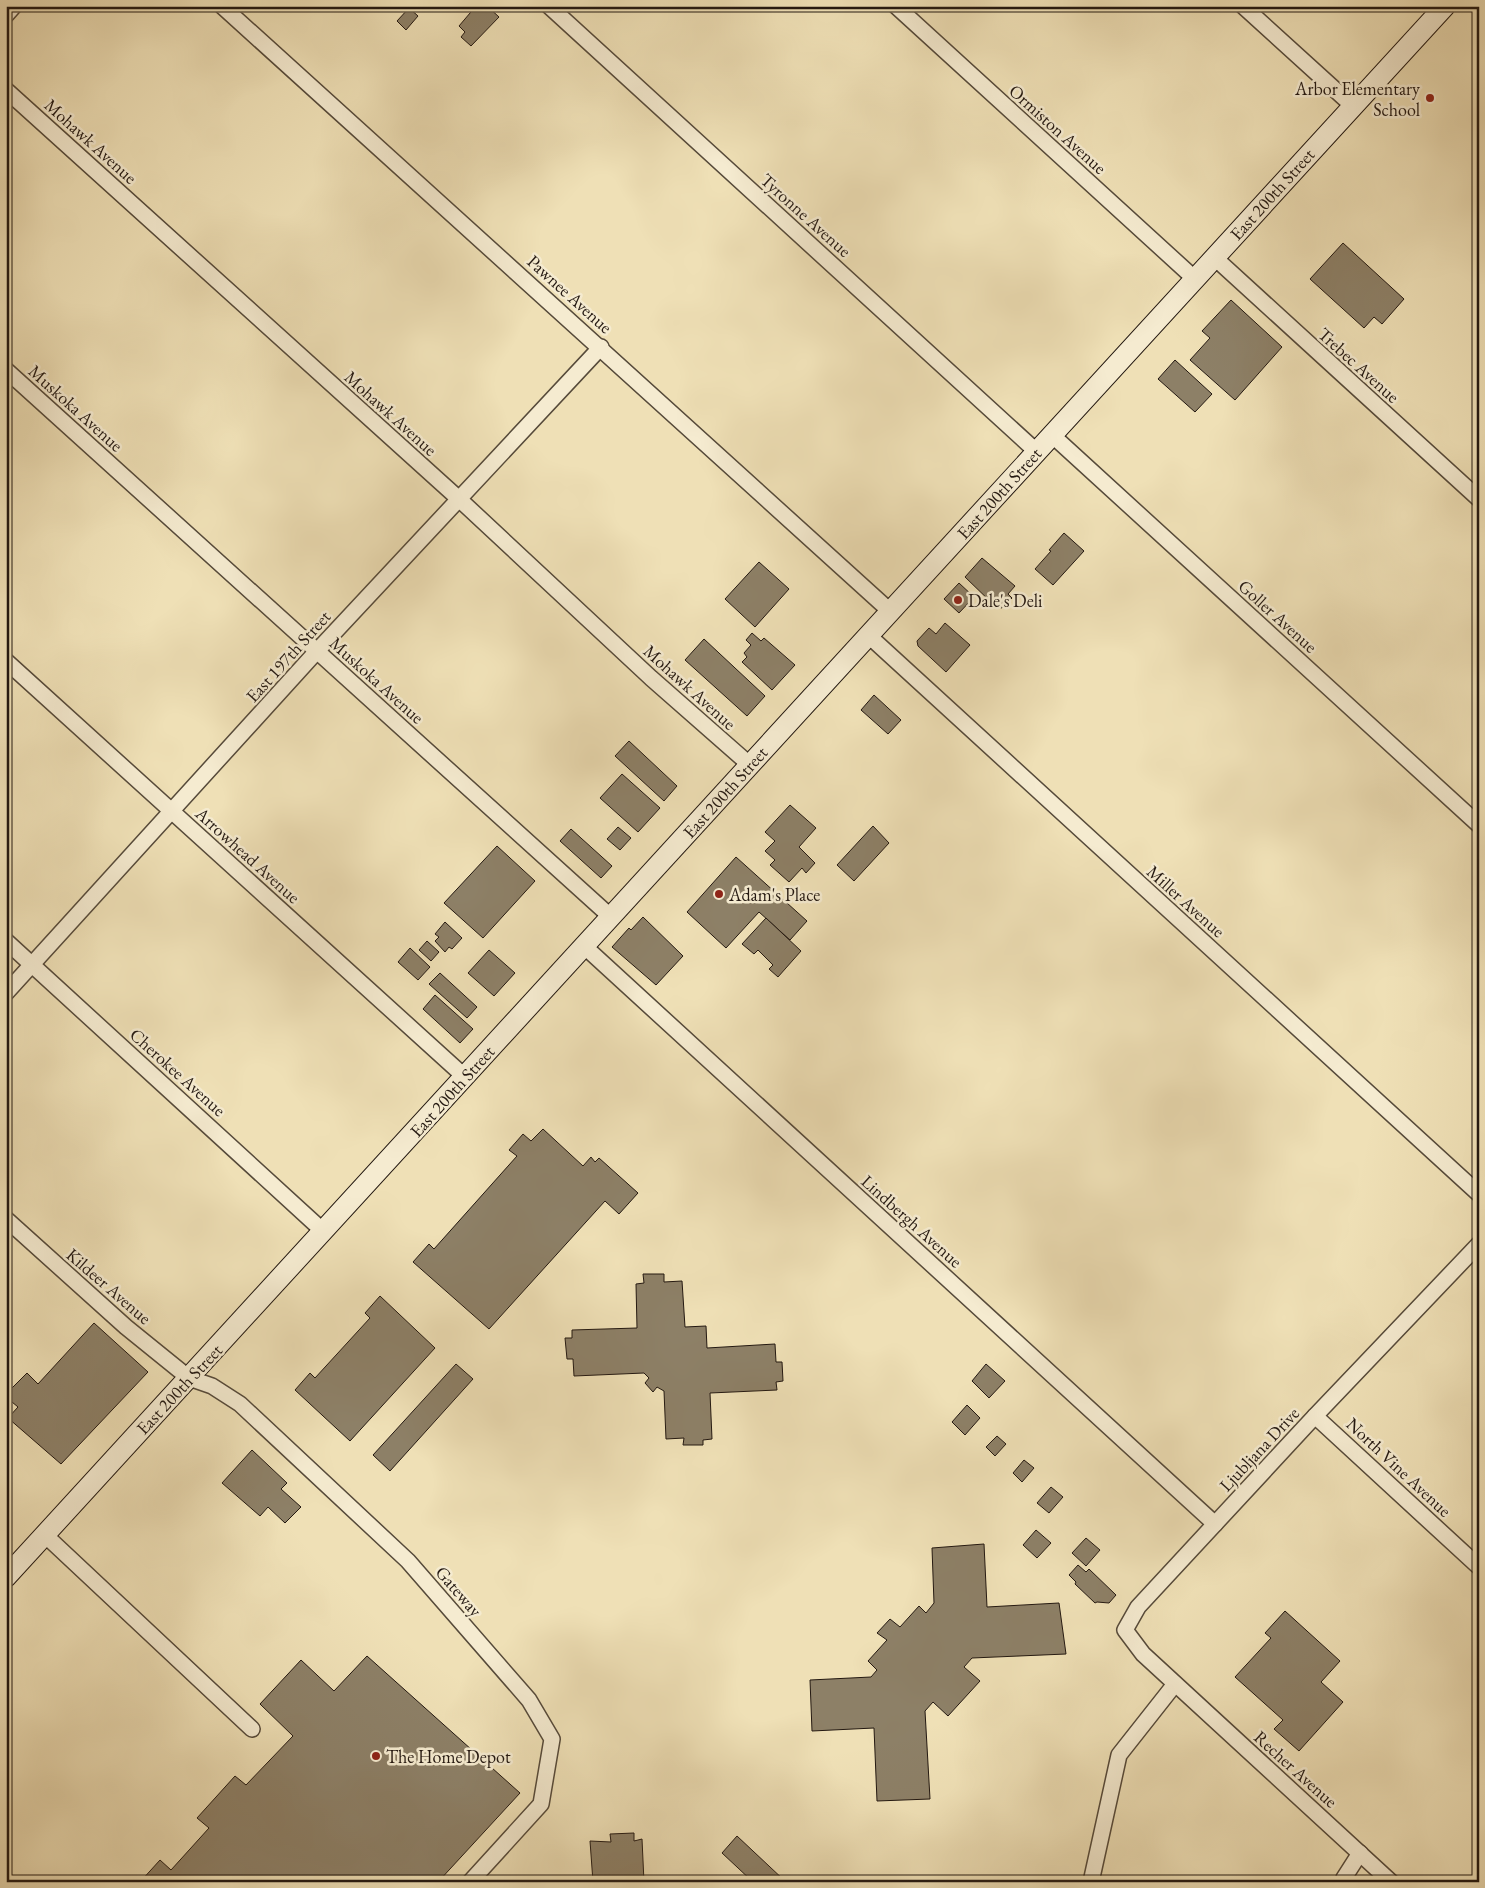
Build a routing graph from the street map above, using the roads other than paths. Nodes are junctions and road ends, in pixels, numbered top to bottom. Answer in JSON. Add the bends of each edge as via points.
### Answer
{"nodes":[{"id":1,"x":14,"y":6,"type":"edge"},
{"id":2,"x":222,"y":6,"type":"edge"},
{"id":3,"x":549,"y":6,"type":"edge"},
{"id":4,"x":896,"y":6,"type":"edge"},
{"id":5,"x":1243,"y":6,"type":"edge"},
{"id":6,"x":1445,"y":6,"type":"edge"},
{"id":7,"x":6,"y":15,"type":"edge"},
{"id":8,"x":6,"y":90,"type":"edge"},
{"id":9,"x":1353,"y":106,"type":"junction"},
{"id":10,"x":1215,"y":258,"type":"junction"},
{"id":11,"x":1195,"y":279,"type":"junction"},
{"id":12,"x":601,"y":347,"type":"junction"},
{"id":13,"x":6,"y":370,"type":"edge"},
{"id":14,"x":1052,"y":435,"type":"junction"},
{"id":15,"x":1037,"y":452,"type":"junction"},
{"id":16,"x":459,"y":499,"type":"junction"},
{"id":17,"x":1479,"y":499,"type":"edge"},
{"id":18,"x":891,"y":612,"type":"junction"},
{"id":19,"x":868,"y":635,"type":"junction"},
{"id":20,"x":317,"y":651,"type":"junction"},
{"id":21,"x":6,"y":661,"type":"edge"},
{"id":22,"x":750,"y":765,"type":"junction"},
{"id":23,"x":172,"y":812,"type":"junction"},
{"id":24,"x":1479,"y":825,"type":"edge"},
{"id":25,"x":611,"y":917,"type":"junction"},
{"id":26,"x":6,"y":941,"type":"edge"},
{"id":27,"x":584,"y":946,"type":"junction"},
{"id":28,"x":32,"y":964,"type":"junction"},
{"id":29,"x":6,"y":993,"type":"edge"},
{"id":30,"x":464,"y":1077,"type":"junction"},
{"id":31,"x":1479,"y":1194,"type":"edge"},
{"id":32,"x":6,"y":1219,"type":"edge"},
{"id":33,"x":323,"y":1231,"type":"junction"},
{"id":34,"x":1479,"y":1244,"type":"edge"},
{"id":35,"x":189,"y":1378,"type":"junction"},
{"id":36,"x":1315,"y":1416,"type":"junction"},
{"id":37,"x":1215,"y":1524,"type":"junction"},
{"id":38,"x":45,"y":1535,"type":"junction"},
{"id":39,"x":1479,"y":1567,"type":"edge"},
{"id":40,"x":6,"y":1577,"type":"edge"},
{"id":41,"x":1175,"y":1684,"type":"junction"},
{"id":42,"x":252,"y":1729,"type":"dead end"},
{"id":43,"x":1360,"y":1853,"type":"junction"},
{"id":44,"x":470,"y":1882,"type":"edge"},
{"id":45,"x":1091,"y":1882,"type":"edge"},
{"id":46,"x":1343,"y":1882,"type":"edge"},
{"id":47,"x":1391,"y":1882,"type":"edge"}],
"edges":[{"from":1,"to":7,"type":"street"},
{"from":2,"to":12,"type":"street","name":"Pawnee Avenue"},
{"from":3,"to":15,"type":"street","name":"Tyronne Avenue"},
{"from":4,"to":11,"type":"street","name":"Ormiston Avenue"},
{"from":5,"to":9,"type":"street"},
{"from":6,"to":9,"type":"street","name":"East 200th Street"},
{"from":8,"to":16,"type":"street","name":"Mohawk Avenue"},
{"from":9,"to":10,"type":"street","name":"East 200th Street"},
{"from":10,"to":11,"type":"street","name":"East 200th Street"},
{"from":10,"to":17,"type":"street","name":"Trebec Avenue"},
{"from":11,"to":14,"type":"street","name":"East 200th Street"},
{"from":12,"to":16,"type":"street","name":"East 197th Street"},
{"from":12,"to":18,"type":"street","name":"Pawnee Avenue"},
{"from":13,"to":20,"type":"street","name":"Muskoka Avenue"},
{"from":14,"to":15,"type":"street","name":"East 200th Street"},
{"from":14,"to":24,"type":"street","name":"Goller Avenue"},
{"from":15,"to":18,"type":"street","name":"East 200th Street"},
{"from":16,"to":20,"type":"street","name":"East 197th Street"},
{"from":16,"to":22,"type":"street","name":"Mohawk Avenue","via":[[644,672]]},
{"from":18,"to":19,"type":"street","name":"East 200th Street"},
{"from":19,"to":22,"type":"street","name":"East 200th Street"},
{"from":19,"to":31,"type":"street","name":"Miller Avenue"},
{"from":20,"to":23,"type":"street","name":"East 197th Street"},
{"from":20,"to":25,"type":"street","name":"Muskoka Avenue"},
{"from":21,"to":23,"type":"street","name":"Arrowhead Avenue"},
{"from":22,"to":25,"type":"street","name":"East 200th Street"},
{"from":23,"to":28,"type":"street","name":"East 197th Street"},
{"from":23,"to":30,"type":"street","name":"Arrowhead Avenue"},
{"from":25,"to":27,"type":"street","name":"East 200th Street"},
{"from":26,"to":28,"type":"street","name":"Cherokee Avenue"},
{"from":27,"to":30,"type":"street","name":"East 200th Street"},
{"from":27,"to":37,"type":"street","name":"Lindbergh Avenue"},
{"from":28,"to":29,"type":"street","name":"East 197th Street"},
{"from":28,"to":33,"type":"street","name":"Cherokee Avenue"},
{"from":30,"to":33,"type":"street","name":"East 200th Street"},
{"from":32,"to":35,"type":"street","name":"Kildeer Avenue","via":[[126,1327]]},
{"from":33,"to":35,"type":"street","name":"East 200th Street"},
{"from":34,"to":36,"type":"street","name":"Ljubljana Drive"},
{"from":35,"to":38,"type":"street","name":"East 200th Street"},
{"from":35,"to":44,"type":"street","name":"Gateway","via":[[212,1386],[240,1404],[408,1561],[528,1700],[552,1739],[541,1804]]},
{"from":36,"to":37,"type":"street","name":"Ljubljana Drive"},
{"from":36,"to":39,"type":"street","name":"North Vine Avenue"},
{"from":37,"to":41,"type":"street","name":"Ljubljana Drive","via":[[1138,1606],[1125,1630],[1143,1654]]},
{"from":38,"to":40,"type":"street","name":"East 200th Street"},
{"from":38,"to":42,"type":"street"},
{"from":41,"to":43,"type":"street","name":"Recher Avenue"},
{"from":41,"to":45,"type":"street","via":[[1119,1755]]},
{"from":43,"to":46,"type":"street"},
{"from":43,"to":47,"type":"street","name":"Recher Avenue"}]}
